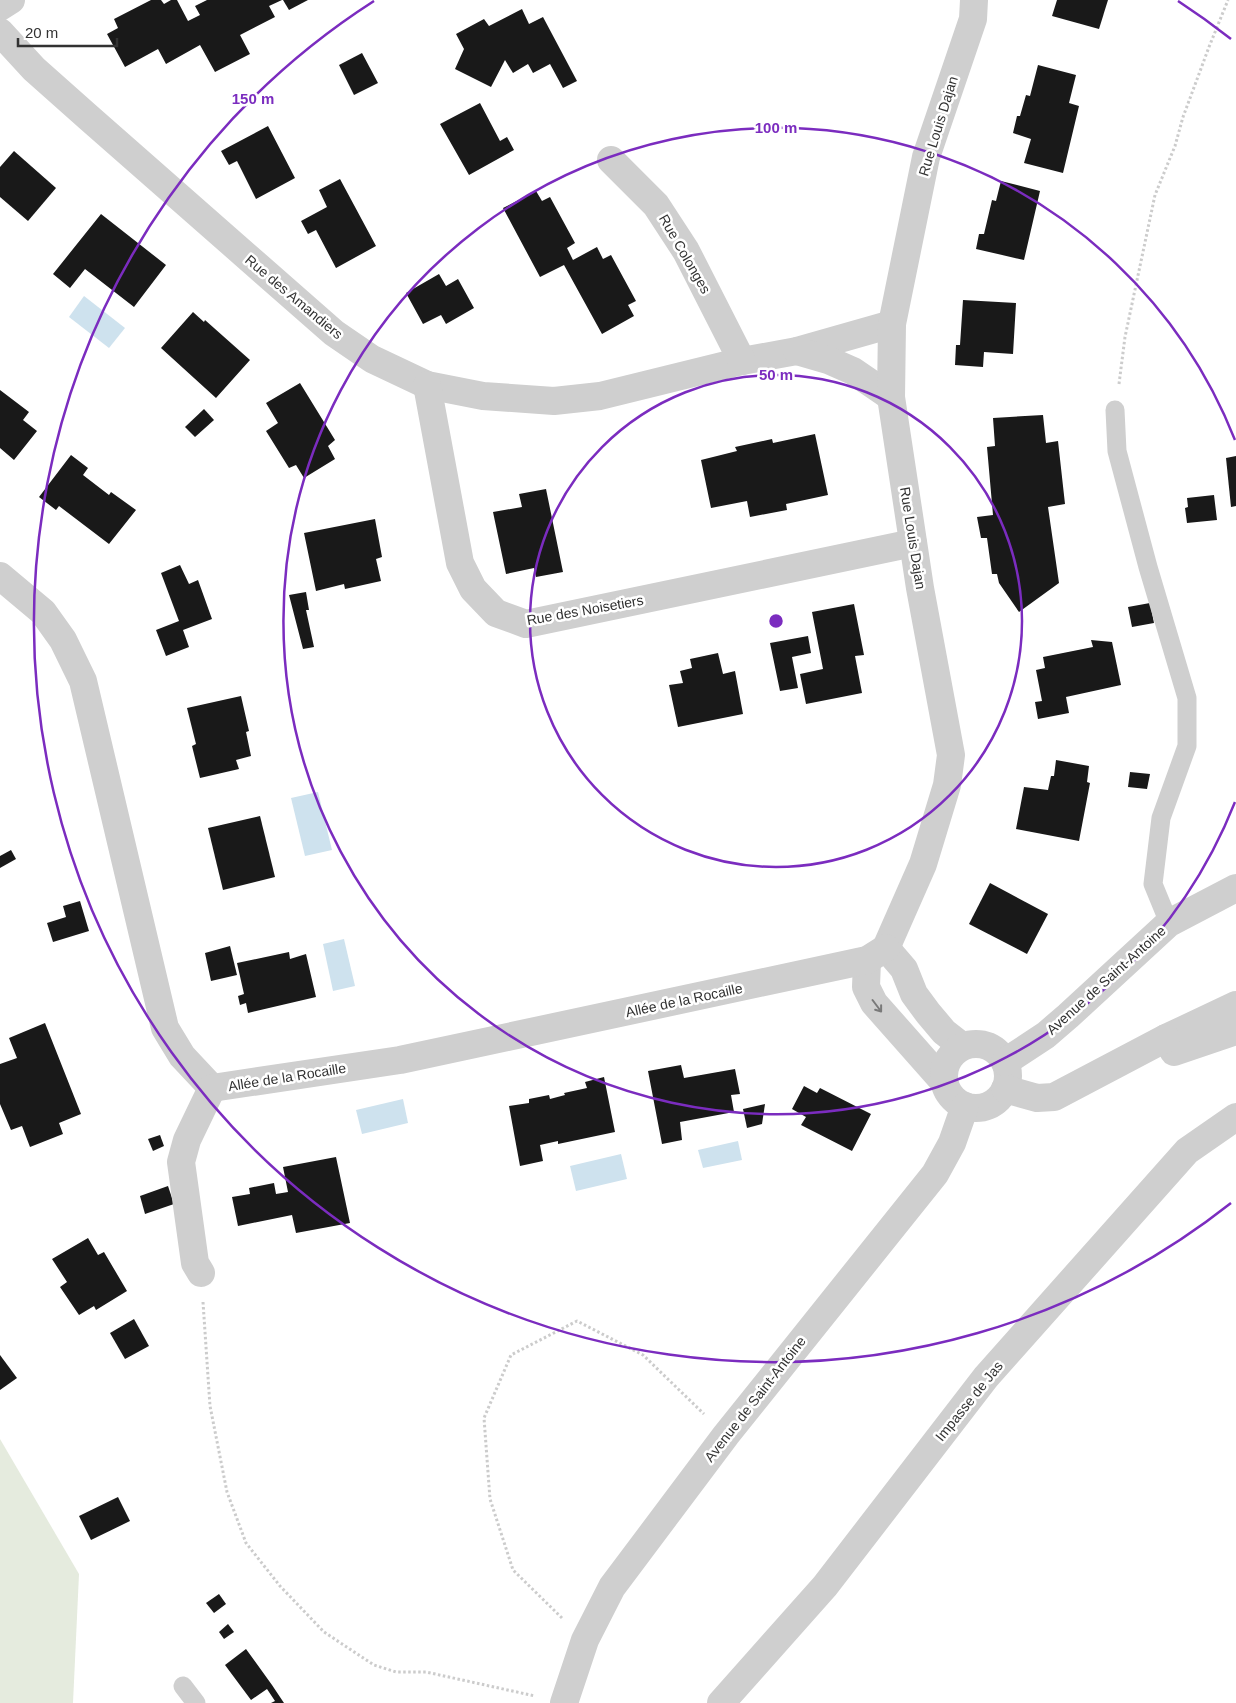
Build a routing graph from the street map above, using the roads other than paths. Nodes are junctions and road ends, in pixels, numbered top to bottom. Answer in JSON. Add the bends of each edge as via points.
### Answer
{"nodes":[{"id":1,"x":11,"y":0,"type":"edge"},
{"id":2,"x":974,"y":0,"type":"edge"},
{"id":3,"x":0,"y":7,"type":"edge"},
{"id":4,"x":0,"y":32,"type":"edge"},
{"id":5,"x":611,"y":160,"type":"dead end"},
{"id":6,"x":892,"y":324,"type":"junction"},
{"id":7,"x":797,"y":351,"type":"junction"},
{"id":8,"x":742,"y":361,"type":"junction"},
{"id":9,"x":427,"y":385,"type":"junction"},
{"id":10,"x":891,"y":397,"type":"junction"},
{"id":11,"x":1115,"y":410,"type":"road end"},
{"id":12,"x":913,"y":543,"type":"junction"},
{"id":13,"x":0,"y":576,"type":"edge"},
{"id":14,"x":1236,"y":888,"type":"edge"},
{"id":15,"x":1169,"y":923,"type":"junction"},
{"id":16,"x":876,"y":954,"type":"junction"},
{"id":17,"x":1236,"y":1005,"type":"edge"},
{"id":18,"x":1236,"y":1031,"type":"edge"},
{"id":19,"x":1166,"y":1038,"type":"junction"},
{"id":20,"x":962,"y":1046,"type":"junction"},
{"id":21,"x":1005,"y":1076,"type":"junction"},
{"id":22,"x":944,"y":1081,"type":"junction"},
{"id":23,"x":212,"y":1088,"type":"junction"},
{"id":24,"x":965,"y":1106,"type":"junction"},
{"id":25,"x":1236,"y":1117,"type":"edge"},
{"id":26,"x":201,"y":1273,"type":"road end"},
{"id":27,"x":182,"y":1686,"type":"dead end"},
{"id":28,"x":196,"y":1703,"type":"edge"},
{"id":29,"x":564,"y":1703,"type":"edge"},
{"id":30,"x":721,"y":1703,"type":"edge"}],
"edges":[{"from":1,"to":3,"type":"street"},
{"from":2,"to":6,"type":"street","name":"Rue Louis Dajan","via":[[973,18],[926,157]]},
{"from":4,"to":9,"type":"street","name":"Rue des Amandiers","via":[[34,69],[88,118],[334,334],[372,358]]},
{"from":5,"to":8,"type":"street","name":"Rue Colonges","via":[[656,205],[686,251]]},
{"from":6,"to":7,"type":"street","name":"Rue des Amandiers"},
{"from":6,"to":10,"type":"street","name":"Rue Louis Dajan"},
{"from":7,"to":8,"type":"street","name":"Rue des Amandiers"},
{"from":7,"to":10,"type":"street","via":[[853,371]]},
{"from":8,"to":9,"type":"street","name":"Rue des Amandiers","via":[[600,396],[554,402],[483,396]]},
{"from":9,"to":12,"type":"street","name":"Rue des Noisetiers","via":[[460,563],[473,589],[496,613],[526,624]]},
{"from":10,"to":12,"type":"street","name":"Rue Louis Dajan"},
{"from":11,"to":15,"type":"lane","via":[[1117,450],[1186,698],[1187,746],[1161,818],[1153,884]]},
{"from":12,"to":16,"type":"street","name":"Rue Louis Dajan","via":[[951,755],[947,785],[923,864]]},
{"from":13,"to":23,"type":"street","name":"Allée de la Rocaille","via":[[43,612],[63,640],[83,681],[165,1028],[182,1056]]},
{"from":14,"to":15,"type":"street","name":"Avenue de Saint-Antoine"},
{"from":15,"to":21,"type":"street","name":"Avenue de Saint-Antoine"},
{"from":16,"to":20,"type":"street","via":[[904,968],[914,994],[928,1013]]},
{"from":16,"to":22,"type":"street","one_way":true,"via":[[866,987],[874,1003]]},
{"from":16,"to":23,"type":"street","name":"Allée de la Rocaille","via":[[400,1060]]},
{"from":17,"to":19,"type":"street"},
{"from":18,"to":19,"type":"street","via":[[1174,1052]]},
{"from":19,"to":21,"type":"street","via":[[1054,1097],[1037,1098]]},
{"from":20,"to":21,"type":"street","via":[[972,1043],[987,1046],[1000,1054]]},
{"from":20,"to":22,"type":"street","via":[[947,1060],[943,1070]]},
{"from":21,"to":24,"type":"street","via":[[1000,1097],[993,1104],[974,1109]]},
{"from":22,"to":24,"type":"street","via":[[951,1097]]},
{"from":23,"to":26,"type":"street","via":[[187,1140],[181,1162],[195,1263]]},
{"from":24,"to":29,"type":"street","name":"Avenue de Saint-Antoine","via":[[952,1143],[935,1174],[726,1435],[612,1587],[585,1640]]},
{"from":25,"to":30,"type":"street","name":"Impasse de Jas","via":[[1187,1151],[986,1377],[825,1586]]},
{"from":27,"to":28,"type":"lane"}]}
